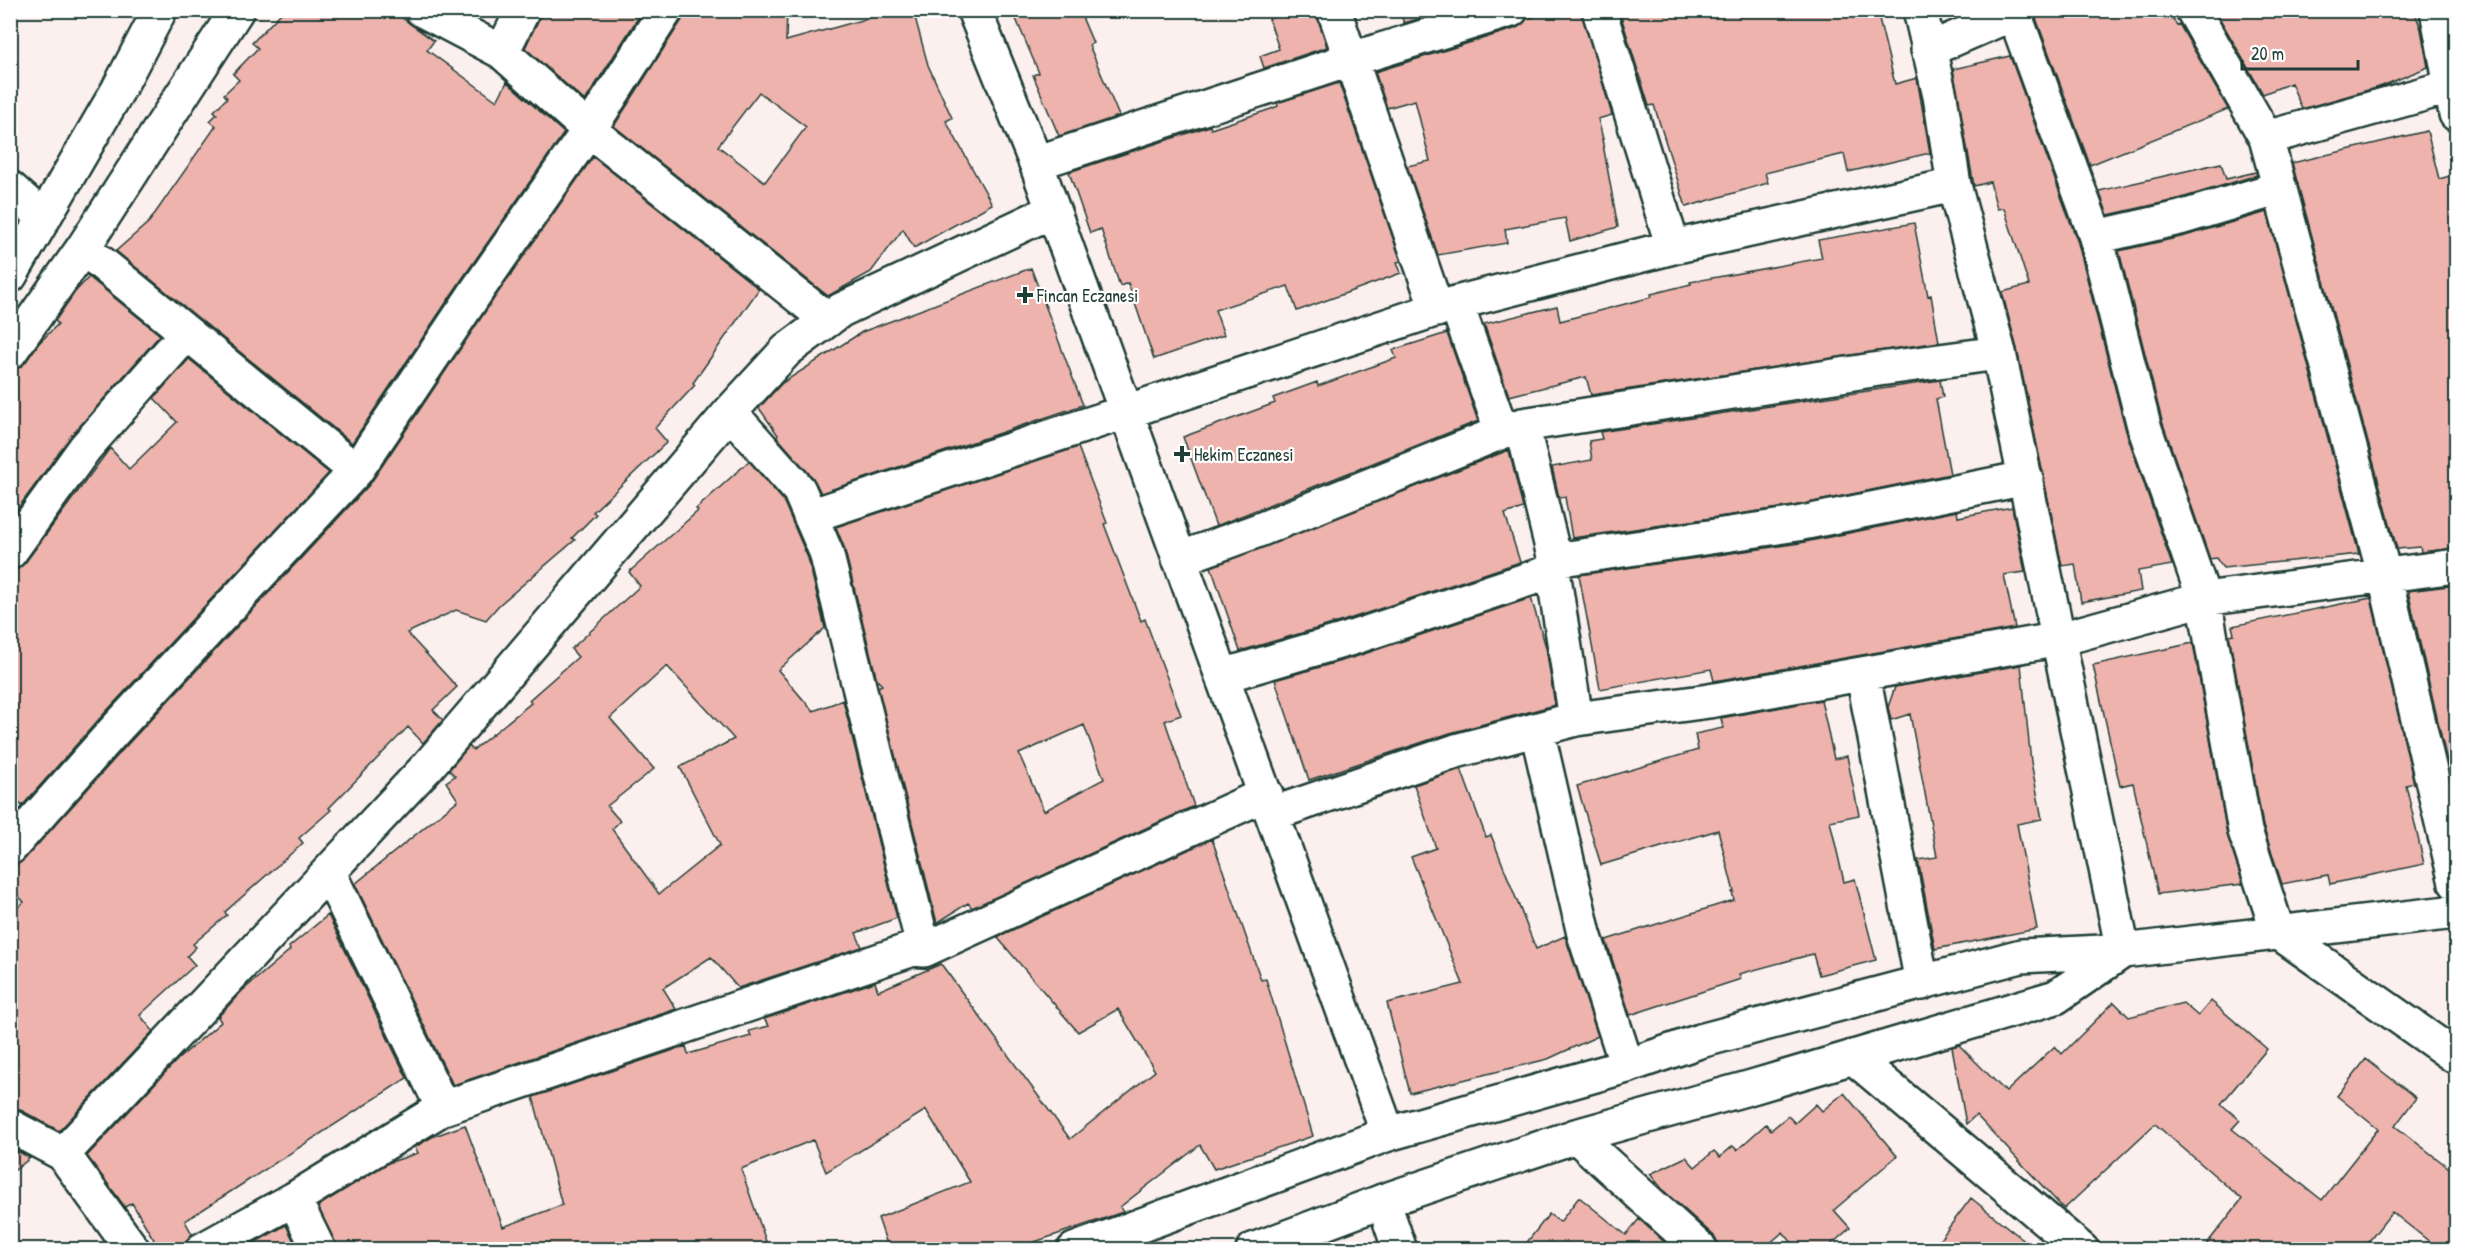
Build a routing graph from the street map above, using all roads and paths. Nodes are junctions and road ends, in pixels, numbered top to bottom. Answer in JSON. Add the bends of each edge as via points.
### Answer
{"nodes":[{"id":1,"x":237,"y":10,"type":"edge"},
{"id":2,"x":422,"y":10,"type":"edge"},
{"id":3,"x":523,"y":10,"type":"edge"},
{"id":4,"x":666,"y":10,"type":"edge"},
{"id":5,"x":974,"y":10,"type":"edge"},
{"id":6,"x":1334,"y":10,"type":"edge"},
{"id":7,"x":1511,"y":10,"type":"edge"},
{"id":8,"x":1599,"y":10,"type":"edge"},
{"id":9,"x":1920,"y":10,"type":"edge"},
{"id":10,"x":2193,"y":10,"type":"edge"},
{"id":11,"x":2437,"y":10,"type":"edge"},
{"id":12,"x":2016,"y":12,"type":"edge"},
{"id":13,"x":149,"y":15,"type":"edge"},
{"id":14,"x":1928,"y":50,"type":"junction"},
{"id":15,"x":502,"y":52,"type":"junction"},
{"id":16,"x":1352,"y":59,"type":"junction"},
{"id":17,"x":2454,"y":95,"type":"edge"},
{"id":18,"x":589,"y":130,"type":"junction"},
{"id":19,"x":2266,"y":138,"type":"junction"},
{"id":20,"x":1035,"y":163,"type":"junction"},
{"id":21,"x":1954,"y":185,"type":"junction"},
{"id":22,"x":10,"y":188,"type":"edge"},
{"id":23,"x":2280,"y":188,"type":"junction"},
{"id":24,"x":1052,"y":211,"type":"junction"},
{"id":25,"x":44,"y":218,"type":"junction"},
{"id":26,"x":2096,"y":237,"type":"junction"},
{"id":27,"x":1673,"y":247,"type":"junction"},
{"id":28,"x":83,"y":248,"type":"junction"},
{"id":29,"x":10,"y":276,"type":"edge"},
{"id":30,"x":1447,"y":306,"type":"junction"},
{"id":31,"x":828,"y":320,"type":"junction"},
{"id":32,"x":186,"y":334,"type":"junction"},
{"id":33,"x":10,"y":352,"type":"edge"},
{"id":34,"x":2000,"y":353,"type":"junction"},
{"id":35,"x":730,"y":412,"type":"junction"},
{"id":36,"x":1125,"y":412,"type":"junction"},
{"id":37,"x":1512,"y":429,"type":"junction"},
{"id":38,"x":356,"y":471,"type":"junction"},
{"id":39,"x":2026,"y":478,"type":"junction"},
{"id":40,"x":810,"y":516,"type":"junction"},
{"id":41,"x":10,"y":552,"type":"edge"},
{"id":42,"x":1179,"y":559,"type":"junction"},
{"id":43,"x":1554,"y":566,"type":"junction"},
{"id":44,"x":2457,"y":566,"type":"edge"},
{"id":45,"x":2385,"y":577,"type":"junction"},
{"id":46,"x":2204,"y":599,"type":"junction"},
{"id":47,"x":2060,"y":639,"type":"junction"},
{"id":48,"x":1863,"y":675,"type":"junction"},
{"id":49,"x":1222,"y":676,"type":"junction"},
{"id":50,"x":1576,"y":719,"type":"junction"},
{"id":51,"x":1537,"y":730,"type":"junction"},
{"id":52,"x":1269,"y":804,"type":"junction"},
{"id":53,"x":16,"y":831,"type":"edge"},
{"id":54,"x":329,"y":873,"type":"junction"},
{"id":55,"x":2457,"y":883,"type":"edge"},
{"id":56,"x":2457,"y":912,"type":"edge"},
{"id":57,"x":2278,"y":932,"type":"junction"},
{"id":58,"x":924,"y":950,"type":"junction"},
{"id":59,"x":2123,"y":951,"type":"junction"},
{"id":60,"x":1922,"y":983,"type":"junction"},
{"id":61,"x":1854,"y":1057,"type":"junction"},
{"id":62,"x":2457,"y":1057,"type":"edge"},
{"id":63,"x":1627,"y":1066,"type":"junction"},
{"id":64,"x":443,"y":1108,"type":"junction"},
{"id":65,"x":10,"y":1126,"type":"edge"},
{"id":66,"x":1388,"y":1134,"type":"junction"},
{"id":67,"x":1576,"y":1136,"type":"junction"},
{"id":68,"x":63,"y":1154,"type":"junction"},
{"id":69,"x":294,"y":1199,"type":"junction"},
{"id":70,"x":1383,"y":1201,"type":"junction"},
{"id":71,"x":125,"y":1247,"type":"edge"},
{"id":72,"x":202,"y":1250,"type":"edge"},
{"id":73,"x":319,"y":1250,"type":"edge"},
{"id":74,"x":1074,"y":1250,"type":"edge"},
{"id":75,"x":1253,"y":1250,"type":"edge"},
{"id":76,"x":1400,"y":1250,"type":"edge"},
{"id":77,"x":1701,"y":1250,"type":"edge"},
{"id":78,"x":2082,"y":1250,"type":"edge"}],
"edges":[{"from":1,"to":28,"type":"street"},
{"from":2,"to":15,"type":"street"},
{"from":3,"to":15,"type":"street"},
{"from":4,"to":18,"type":"street"},
{"from":5,"to":20,"type":"street"},
{"from":6,"to":16,"type":"street"},
{"from":7,"to":16,"type":"street"},
{"from":8,"to":27,"type":"street"},
{"from":9,"to":14,"type":"street"},
{"from":10,"to":19,"type":"street"},
{"from":11,"to":17,"type":"street"},
{"from":12,"to":14,"type":"street"},
{"from":12,"to":26,"type":"street"},
{"from":13,"to":25,"type":"street","via":[[118,90]]},
{"from":14,"to":21,"type":"street","via":[[1940,96]]},
{"from":15,"to":18,"type":"street"},
{"from":16,"to":20,"type":"street"},
{"from":16,"to":30,"type":"street"},
{"from":17,"to":19,"type":"street"},
{"from":18,"to":31,"type":"street"},
{"from":18,"to":38,"type":"street"},
{"from":19,"to":23,"type":"street"},
{"from":20,"to":24,"type":"street"},
{"from":21,"to":27,"type":"street"},
{"from":21,"to":34,"type":"street"},
{"from":22,"to":25,"type":"street"},
{"from":23,"to":26,"type":"street","via":[[2180,218]]},
{"from":23,"to":45,"type":"street"},
{"from":24,"to":31,"type":"street","via":[[841,310]]},
{"from":24,"to":36,"type":"street"},
{"from":25,"to":29,"type":"street"},
{"from":26,"to":46,"type":"street","via":[[2144,426]]},
{"from":27,"to":30,"type":"street"},
{"from":28,"to":32,"type":"street"},
{"from":28,"to":33,"type":"street"},
{"from":30,"to":36,"type":"street"},
{"from":30,"to":37,"type":"street"},
{"from":31,"to":35,"type":"street","via":[[787,350]]},
{"from":32,"to":38,"type":"street"},
{"from":32,"to":41,"type":"street","via":[[86,448]]},
{"from":34,"to":37,"type":"street"},
{"from":34,"to":39,"type":"street"},
{"from":35,"to":40,"type":"street","via":[[799,490]]},
{"from":35,"to":54,"type":"street","via":[[428,766]]},
{"from":36,"to":40,"type":"street"},
{"from":36,"to":42,"type":"street"},
{"from":37,"to":42,"type":"street"},
{"from":37,"to":43,"type":"street"},
{"from":38,"to":53,"type":"street"},
{"from":39,"to":43,"type":"street","via":[[1797,524]]},
{"from":39,"to":47,"type":"street"},
{"from":40,"to":58,"type":"street","via":[[826,552]]},
{"from":42,"to":49,"type":"street"},
{"from":43,"to":49,"type":"street","via":[[1349,639]]},
{"from":43,"to":50,"type":"street"},
{"from":44,"to":45,"type":"street"},
{"from":45,"to":46,"type":"street"},
{"from":45,"to":55,"type":"street"},
{"from":46,"to":47,"type":"street"},
{"from":46,"to":57,"type":"street","via":[[2245,831]]},
{"from":47,"to":48,"type":"street"},
{"from":47,"to":59,"type":"street"},
{"from":48,"to":50,"type":"street"},
{"from":48,"to":60,"type":"street"},
{"from":49,"to":52,"type":"street"},
{"from":50,"to":51,"type":"street"},
{"from":51,"to":52,"type":"street"},
{"from":51,"to":63,"type":"street","via":[[1584,934]]},
{"from":52,"to":58,"type":"street"},
{"from":52,"to":66,"type":"street"},
{"from":54,"to":64,"type":"street"},
{"from":54,"to":68,"type":"street"},
{"from":56,"to":57,"type":"street"},
{"from":57,"to":59,"type":"street"},
{"from":57,"to":62,"type":"street"},
{"from":58,"to":64,"type":"street","via":[[913,949]]},
{"from":59,"to":60,"type":"street","via":[[2021,956]]},
{"from":59,"to":61,"type":"street","via":[[2055,997]]},
{"from":60,"to":63,"type":"street","via":[[1700,1041]]},
{"from":61,"to":67,"type":"street"},
{"from":61,"to":78,"type":"street"},
{"from":63,"to":66,"type":"street"},
{"from":64,"to":69,"type":"street"},
{"from":65,"to":68,"type":"street"},
{"from":66,"to":74,"type":"street"},
{"from":67,"to":70,"type":"street"},
{"from":67,"to":77,"type":"street"},
{"from":68,"to":71,"type":"street"},
{"from":69,"to":72,"type":"street"},
{"from":69,"to":73,"type":"street"},
{"from":70,"to":75,"type":"street"},
{"from":70,"to":76,"type":"street"}]}
